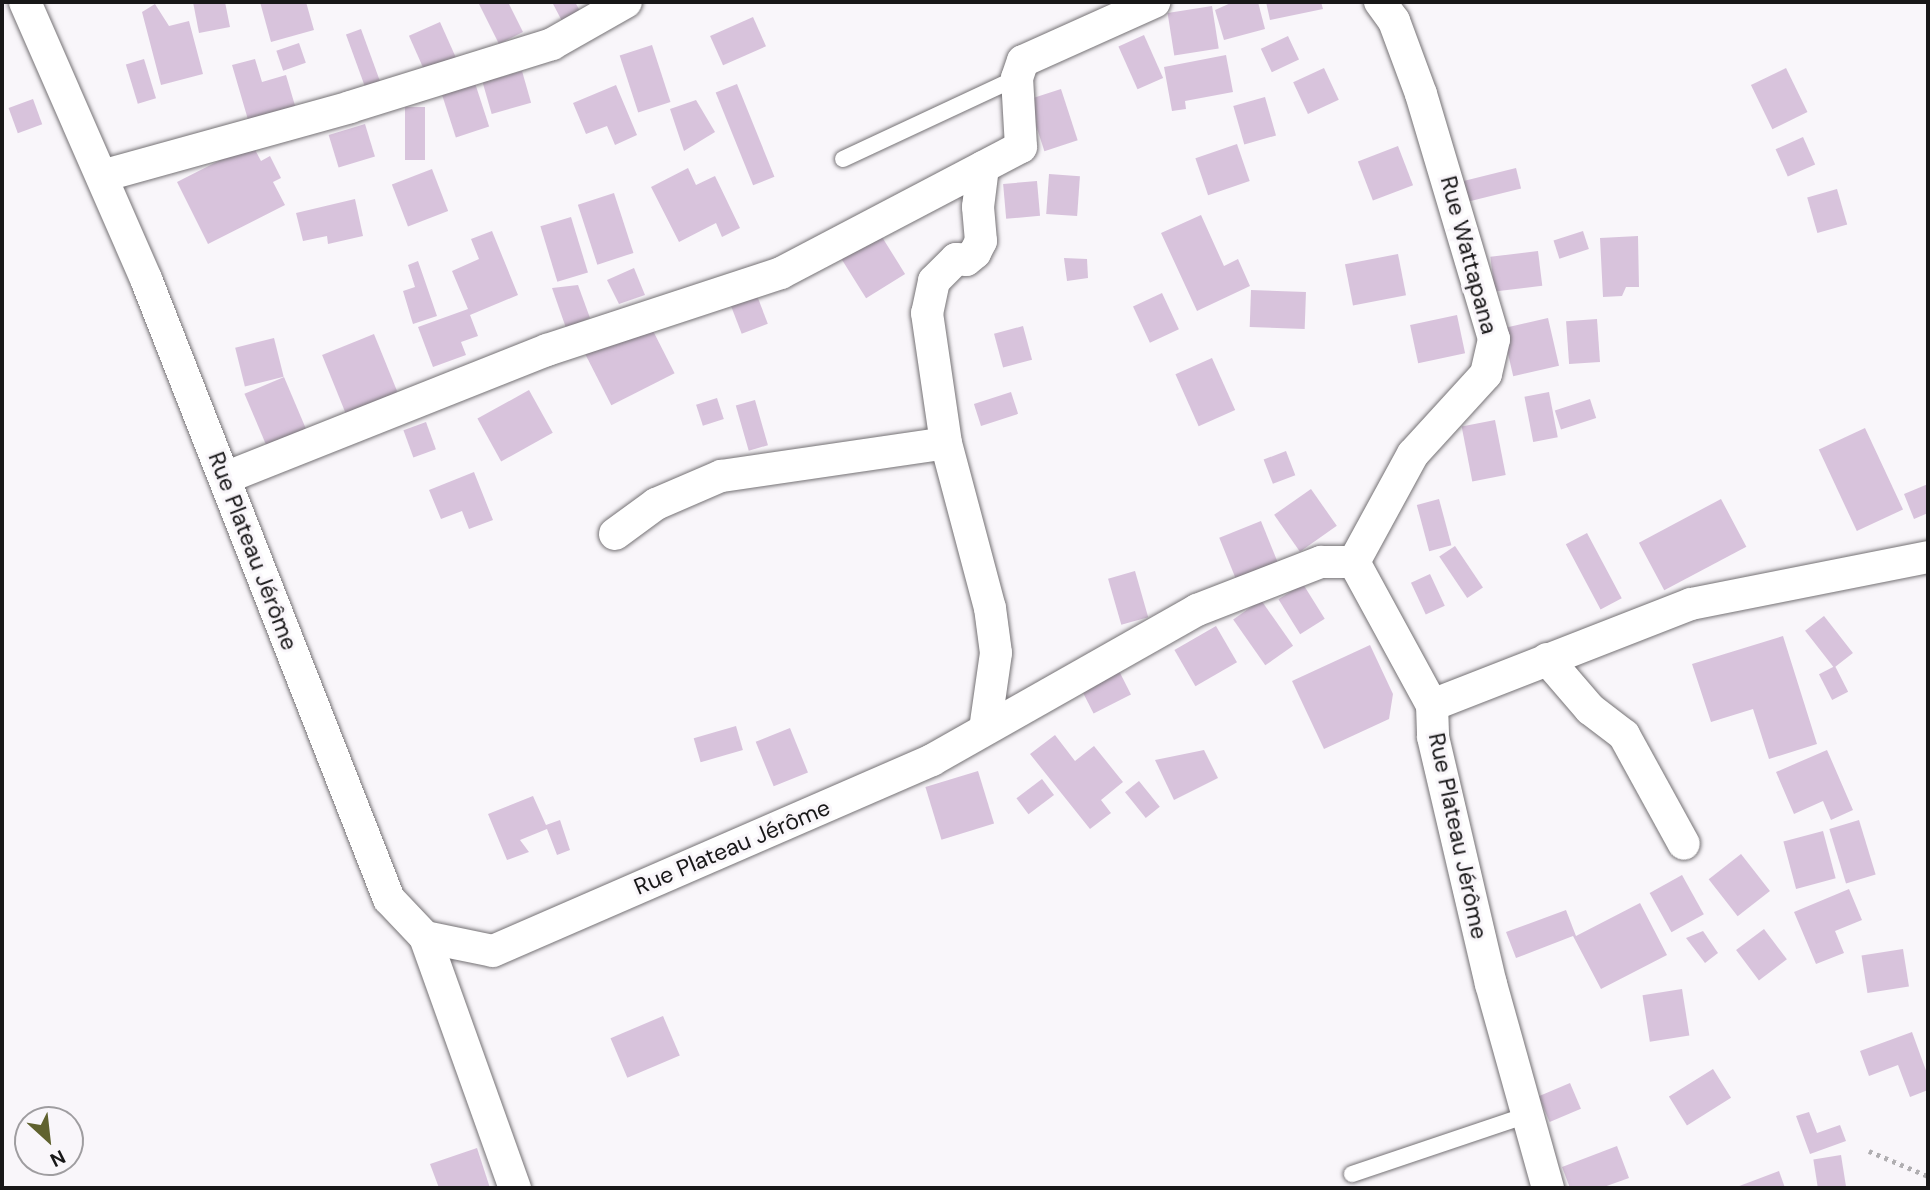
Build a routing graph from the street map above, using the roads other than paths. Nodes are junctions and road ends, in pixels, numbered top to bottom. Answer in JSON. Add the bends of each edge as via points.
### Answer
{"nodes":[{"id":1,"x":25,"y":2,"type":"edge"},
{"id":2,"x":626,"y":2,"type":"edge"},
{"id":3,"x":1154,"y":2,"type":"edge"},
{"id":4,"x":1380,"y":2,"type":"edge"},
{"id":5,"x":1017,"y":78,"type":"junction"},
{"id":6,"x":843,"y":159,"type":"dead end"},
{"id":7,"x":983,"y":167,"type":"junction"},
{"id":8,"x":102,"y":176,"type":"junction"},
{"id":9,"x":946,"y":443,"type":"junction"},
{"id":10,"x":225,"y":478,"type":"junction"},
{"id":11,"x":615,"y":534,"type":"dead end"},
{"id":12,"x":1928,"y":557,"type":"edge"},
{"id":13,"x":1354,"y":562,"type":"junction"},
{"id":14,"x":1547,"y":659,"type":"junction"},
{"id":15,"x":1432,"y":705,"type":"junction"},
{"id":16,"x":985,"y":729,"type":"junction"},
{"id":17,"x":1684,"y":844,"type":"dead end"},
{"id":18,"x":425,"y":937,"type":"junction"},
{"id":19,"x":1527,"y":1115,"type":"junction"},
{"id":20,"x":1352,"y":1174,"type":"dead end"},
{"id":21,"x":515,"y":1188,"type":"edge"},
{"id":22,"x":1548,"y":1188,"type":"edge"}],
"edges":[{"from":1,"to":8,"type":"street","name":"Rue Plateau Jérôme"},
{"from":2,"to":8,"type":"street","via":[[552,44],[350,107]]},
{"from":3,"to":5,"type":"street","via":[[1023,61]]},
{"from":4,"to":13,"type":"street","name":"Rue Wattapana","via":[[1394,20],[1421,94],[1494,340],[1486,374],[1413,454]]},
{"from":5,"to":6,"type":"lane"},
{"from":5,"to":7,"type":"street","via":[[1021,147]]},
{"from":7,"to":9,"type":"street","via":[[978,207],[981,241],[966,260],[956,260],[934,281],[929,301]]},
{"from":7,"to":10,"type":"street","via":[[781,273],[547,350]]},
{"from":8,"to":10,"type":"street","name":"Rue Plateau Jérôme"},
{"from":9,"to":11,"type":"street","via":[[721,475],[656,504]]},
{"from":9,"to":16,"type":"street","via":[[990,608],[996,653]]},
{"from":10,"to":18,"type":"street","name":"Rue Plateau Jérôme","via":[[388,899]]},
{"from":12,"to":14,"type":"street","via":[[1691,604]]},
{"from":13,"to":15,"type":"street","name":"Rue Plateau Jérôme"},
{"from":13,"to":16,"type":"street","name":"Rue Plateau Jérôme","via":[[1321,562],[1197,610]]},
{"from":14,"to":15,"type":"street"},
{"from":14,"to":17,"type":"street","via":[[1590,709],[1624,735]]},
{"from":15,"to":19,"type":"street","name":"Rue Plateau Jérôme","via":[[1433,737]]},
{"from":16,"to":18,"type":"street","name":"Rue Plateau Jérôme","via":[[932,760],[493,951]]},
{"from":18,"to":21,"type":"street"},
{"from":19,"to":20,"type":"lane"},
{"from":19,"to":22,"type":"street","name":"Rue Plateau Jérôme"}]}
